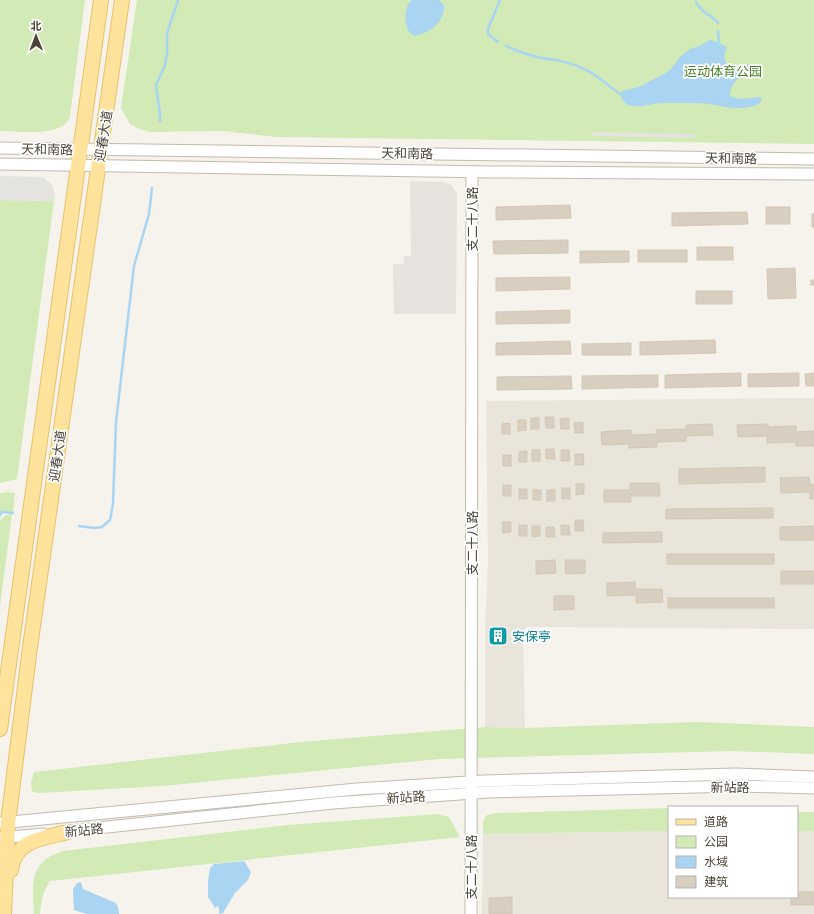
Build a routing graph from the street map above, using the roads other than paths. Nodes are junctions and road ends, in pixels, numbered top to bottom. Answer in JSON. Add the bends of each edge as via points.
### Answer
{"nodes":[{"id":1,"x":101,"y":0,"type":"edge"},
{"id":2,"x":122,"y":0,"type":"edge"},
{"id":3,"x":0,"y":148,"type":"edge"},
{"id":4,"x":80,"y":149,"type":"junction"},
{"id":5,"x":101,"y":149,"type":"junction"},
{"id":6,"x":814,"y":159,"type":"edge"},
{"id":7,"x":0,"y":164,"type":"edge"},
{"id":8,"x":77,"y":165,"type":"junction"},
{"id":9,"x":98,"y":166,"type":"junction"},
{"id":10,"x":472,"y":172,"type":"junction"},
{"id":11,"x":814,"y":174,"type":"edge"},
{"id":12,"x":0,"y":729,"type":"edge"},
{"id":13,"x":814,"y":777,"type":"edge"},
{"id":14,"x":472,"y":782,"type":"junction"},
{"id":15,"x":814,"y":788,"type":"edge"},
{"id":16,"x":471,"y":793,"type":"junction"},
{"id":17,"x":4,"y":823,"type":"edge"},
{"id":18,"x":68,"y":832,"type":"junction"},
{"id":19,"x":4,"y":837,"type":"edge"},
{"id":20,"x":4,"y":908,"type":"edge"},
{"id":21,"x":471,"y":914,"type":"edge"}],
"edges":[{"from":1,"to":4,"type":"main road","name":"迎春大道"},
{"from":2,"to":5,"type":"main road","name":"迎春大道"},
{"from":3,"to":4,"type":"street","name":"天和南路"},
{"from":4,"to":5,"type":"street","name":"天和南路"},
{"from":4,"to":8,"type":"main road","name":"迎春大道"},
{"from":5,"to":6,"type":"street","name":"天和南路"},
{"from":5,"to":9,"type":"main road","name":"迎春大道"},
{"from":7,"to":8,"type":"street","name":"天和南路"},
{"from":8,"to":9,"type":"street","name":"天和南路"},
{"from":8,"to":12,"type":"main road","name":"迎春大道"},
{"from":9,"to":10,"type":"street","name":"天和南路"},
{"from":9,"to":17,"type":"main road","name":"迎春大道"},
{"from":10,"to":11,"type":"street","name":"天和南路"},
{"from":10,"to":14,"type":"street","name":"支二十八路"},
{"from":13,"to":14,"type":"street","name":"新站路","via":[[736,774]]},
{"from":14,"to":16,"type":"street","name":"支二十八路"},
{"from":14,"to":17,"type":"street","name":"新站路","via":[[358,789]]},
{"from":15,"to":16,"type":"street","name":"新站路","via":[[739,786]]},
{"from":16,"to":18,"type":"street","name":"新站路","via":[[333,802]]},
{"from":16,"to":21,"type":"street","name":"支二十八路"},
{"from":17,"to":19,"type":"main road","name":"迎春大道"},
{"from":18,"to":19,"type":"street","name":"新站路"},
{"from":18,"to":20,"type":"main road","via":[[35,840],[16,852]]},
{"from":19,"to":20,"type":"main road","name":"迎春大道"}]}
